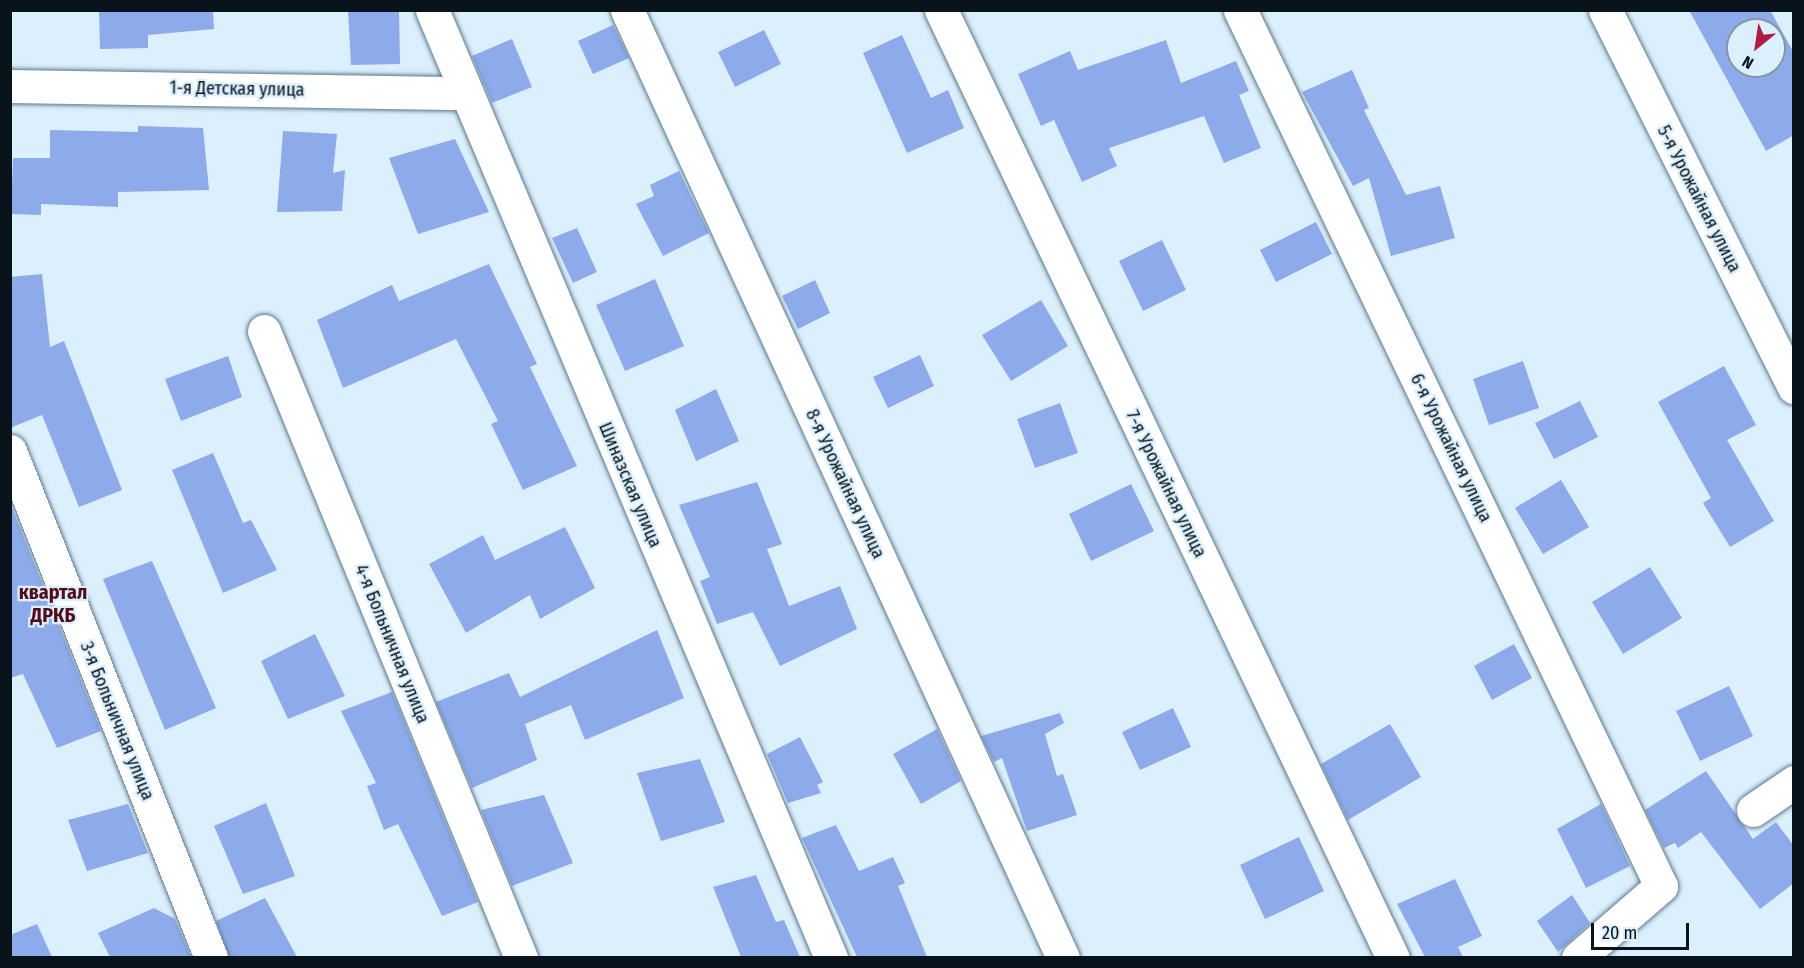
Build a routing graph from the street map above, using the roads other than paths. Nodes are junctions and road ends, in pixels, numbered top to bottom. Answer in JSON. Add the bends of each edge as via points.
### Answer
{"nodes":[{"id":1,"x":432,"y":10,"type":"edge"},
{"id":2,"x":627,"y":10,"type":"edge"},
{"id":3,"x":941,"y":10,"type":"edge"},
{"id":4,"x":1240,"y":10,"type":"edge"},
{"id":5,"x":1605,"y":10,"type":"edge"},
{"id":6,"x":10,"y":86,"type":"edge"},
{"id":7,"x":464,"y":93,"type":"junction"},
{"id":8,"x":264,"y":331,"type":"dead end"},
{"id":9,"x":1794,"y":387,"type":"edge"},
{"id":10,"x":10,"y":451,"type":"edge"},
{"id":11,"x":1794,"y":782,"type":"edge"},
{"id":12,"x":1753,"y":810,"type":"dead end"},
{"id":13,"x":211,"y":957,"type":"edge"},
{"id":14,"x":521,"y":957,"type":"edge"},
{"id":15,"x":831,"y":957,"type":"edge"},
{"id":16,"x":1063,"y":957,"type":"edge"},
{"id":17,"x":1393,"y":957,"type":"edge"},
{"id":18,"x":1578,"y":957,"type":"edge"}],
"edges":[{"from":1,"to":7,"type":"street","name":"Шиназская улица"},
{"from":2,"to":16,"type":"street","name":"8-я Урожайная улица"},
{"from":3,"to":17,"type":"street","name":"7-я Урожайная улица"},
{"from":4,"to":18,"type":"street","name":"6-я Урожайная улица","via":[[1661,886]]},
{"from":5,"to":9,"type":"street","name":"5-я Урожайная улица"},
{"from":6,"to":7,"type":"street","name":"1-я Детская улица"},
{"from":7,"to":15,"type":"street","name":"Шиназская улица"},
{"from":8,"to":14,"type":"street","name":"4-я Больничная улица"},
{"from":10,"to":13,"type":"street","name":"3-я Больничная улица"},
{"from":11,"to":12,"type":"street"}]}
